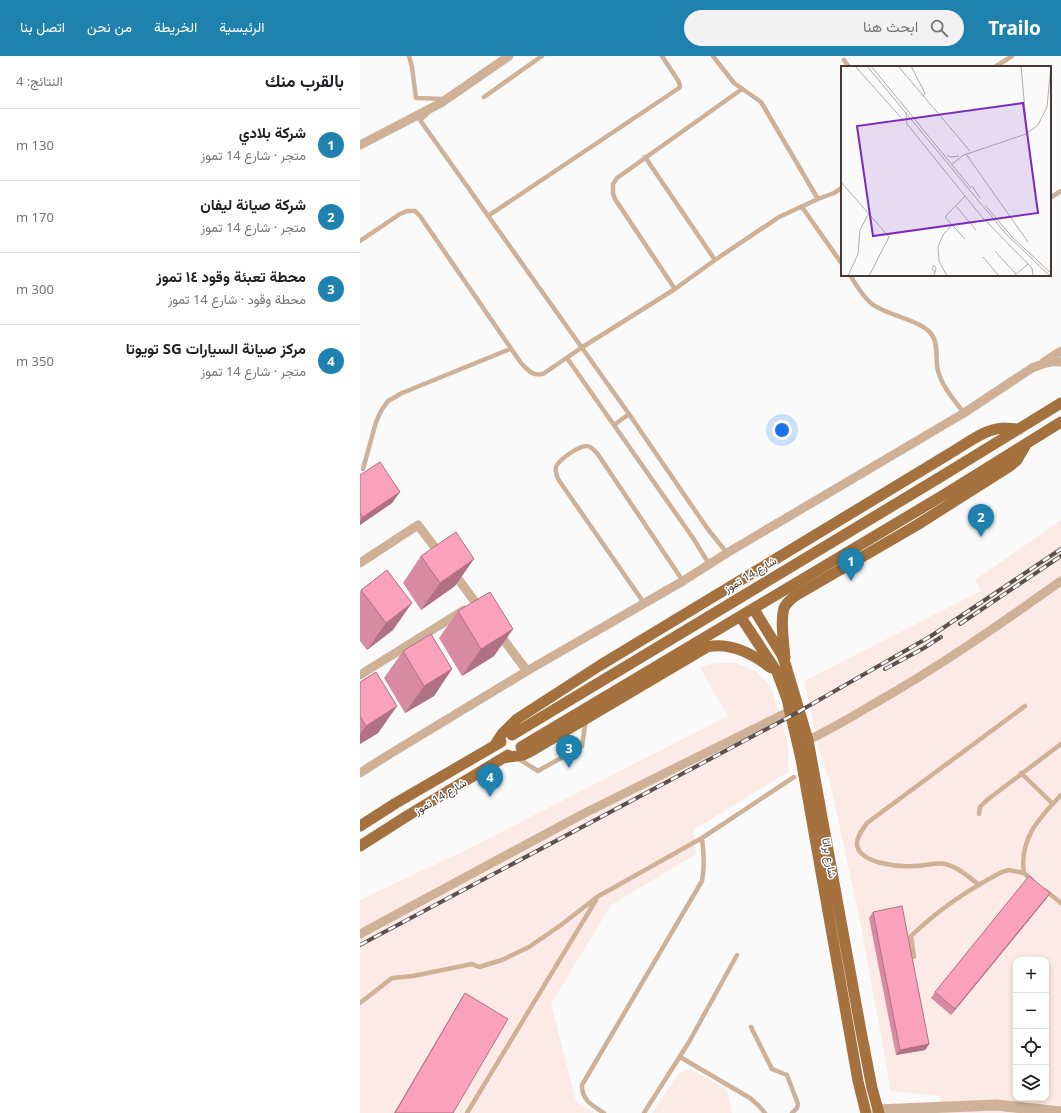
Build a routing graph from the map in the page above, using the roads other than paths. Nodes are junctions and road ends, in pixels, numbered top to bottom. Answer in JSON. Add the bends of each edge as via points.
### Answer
{"nodes":[{"id":1,"x":409,"y":56,"type":"edge"},
{"id":2,"x":509,"y":56,"type":"edge"},
{"id":3,"x":542,"y":56,"type":"edge"},
{"id":4,"x":662,"y":56,"type":"edge"},
{"id":5,"x":713,"y":56,"type":"edge"},
{"id":6,"x":1009,"y":57,"type":"edge"},
{"id":7,"x":844,"y":60,"type":"dead end"},
{"id":8,"x":847,"y":66,"type":"edge"},
{"id":9,"x":996,"y":66,"type":"edge"},
{"id":10,"x":742,"y":89,"type":"junction"},
{"id":11,"x":484,"y":97,"type":"dead end"},
{"id":12,"x":444,"y":101,"type":"junction"},
{"id":13,"x":360,"y":145,"type":"edge"},
{"id":14,"x":645,"y":157,"type":"junction"},
{"id":15,"x":841,"y":189,"type":"edge"},
{"id":16,"x":1061,"y":191,"type":"edge"},
{"id":17,"x":1051,"y":197,"type":"edge"},
{"id":18,"x":818,"y":199,"type":"junction"},
{"id":19,"x":802,"y":207,"type":"junction"},
{"id":20,"x":488,"y":216,"type":"junction"},
{"id":21,"x":360,"y":241,"type":"edge"},
{"id":22,"x":715,"y":260,"type":"junction"},
{"id":23,"x":841,"y":263,"type":"edge"},
{"id":24,"x":851,"y":276,"type":"edge"},
{"id":25,"x":675,"y":289,"type":"junction"},
{"id":26,"x":581,"y":348,"type":"junction"},
{"id":27,"x":510,"y":349,"type":"junction"},
{"id":28,"x":1061,"y":351,"type":"edge"},
{"id":29,"x":567,"y":358,"type":"junction"},
{"id":30,"x":1061,"y":362,"type":"edge"},
{"id":31,"x":1041,"y":364,"type":"junction"},
{"id":32,"x":1061,"y":403,"type":"edge"},
{"id":33,"x":964,"y":413,"type":"junction"},
{"id":34,"x":629,"y":414,"type":"junction"},
{"id":35,"x":1061,"y":422,"type":"edge"},
{"id":36,"x":614,"y":425,"type":"junction"},
{"id":37,"x":1019,"y":429,"type":"junction"},
{"id":38,"x":1027,"y":443,"type":"junction"},
{"id":39,"x":363,"y":469,"type":"dead end"},
{"id":40,"x":727,"y":553,"type":"junction"},
{"id":41,"x":361,"y":561,"type":"edge"},
{"id":42,"x":709,"y":564,"type":"junction"},
{"id":43,"x":683,"y":581,"type":"junction"},
{"id":44,"x":1061,"y":581,"type":"edge"},
{"id":45,"x":738,"y":582,"type":"junction"},
{"id":46,"x":724,"y":590,"type":"junction"},
{"id":47,"x":744,"y":592,"type":"dead end"},
{"id":48,"x":730,"y":600,"type":"dead end"},
{"id":49,"x":476,"y":602,"type":"junction"},
{"id":50,"x":644,"y":603,"type":"junction"},
{"id":51,"x":755,"y":611,"type":"dead end"},
{"id":52,"x":742,"y":619,"type":"dead end"},
{"id":53,"x":782,"y":669,"type":"junction"},
{"id":54,"x":527,"y":671,"type":"junction"},
{"id":55,"x":360,"y":675,"type":"edge"},
{"id":56,"x":1025,"y":706,"type":"dead end"},
{"id":57,"x":790,"y":711,"type":"junction"},
{"id":58,"x":586,"y":719,"type":"junction"},
{"id":59,"x":808,"y":740,"type":"junction"},
{"id":60,"x":1061,"y":744,"type":"edge"},
{"id":61,"x":495,"y":745,"type":"junction"},
{"id":62,"x":518,"y":752,"type":"junction"},
{"id":63,"x":360,"y":773,"type":"edge"},
{"id":64,"x":1021,"y":773,"type":"junction"},
{"id":65,"x":794,"y":777,"type":"dead end"},
{"id":66,"x":1061,"y":796,"type":"edge"},
{"id":67,"x":1053,"y":804,"type":"junction"},
{"id":68,"x":979,"y":814,"type":"dead end"},
{"id":69,"x":360,"y":826,"type":"edge"},
{"id":70,"x":702,"y":838,"type":"junction"},
{"id":71,"x":360,"y":846,"type":"edge"},
{"id":72,"x":1024,"y":873,"type":"junction"},
{"id":73,"x":979,"y":885,"type":"junction"},
{"id":74,"x":598,"y":897,"type":"junction"},
{"id":75,"x":1061,"y":903,"type":"edge"},
{"id":76,"x":360,"y":934,"type":"edge"},
{"id":77,"x":737,"y":955,"type":"dead end"},
{"id":78,"x":914,"y":957,"type":"edge"},
{"id":79,"x":360,"y":1003,"type":"edge"},
{"id":80,"x":751,"y":1027,"type":"dead end"},
{"id":81,"x":680,"y":1057,"type":"junction"},
{"id":82,"x":904,"y":1110,"type":"edge"},
{"id":83,"x":878,"y":1111,"type":"edge"},
{"id":84,"x":1061,"y":1112,"type":"edge"},
{"id":85,"x":467,"y":1113,"type":"edge"},
{"id":86,"x":604,"y":1113,"type":"edge"},
{"id":87,"x":644,"y":1113,"type":"edge"},
{"id":88,"x":765,"y":1113,"type":"edge"},
{"id":89,"x":792,"y":1113,"type":"edge"},
{"id":90,"x":866,"y":1113,"type":"edge"}],
"edges":[{"from":1,"to":12,"type":"lane","via":[[416,98]]},
{"from":2,"to":12,"type":"street"},
{"from":3,"to":11,"type":"lane"},
{"from":4,"to":20,"type":"lane","via":[[679,82],[679,88]]},
{"from":5,"to":10,"type":"lane"},
{"from":6,"to":9,"type":"lane"},
{"from":7,"to":8,"type":"lane"},
{"from":10,"to":14,"type":"lane"},
{"from":10,"to":18,"type":"lane","via":[[761,102]]},
{"from":12,"to":13,"type":"street"},
{"from":12,"to":20,"type":"lane","via":[[420,120]]},
{"from":14,"to":22,"type":"lane"},
{"from":14,"to":25,"type":"lane","via":[[617,178],[613,184],[613,193]]},
{"from":15,"to":18,"type":"lane"},
{"from":16,"to":17,"type":"lane"},
{"from":18,"to":19,"type":"lane"},
{"from":19,"to":22,"type":"lane","via":[[779,217]]},
{"from":19,"to":23,"type":"lane"},
{"from":20,"to":26,"type":"lane"},
{"from":21,"to":27,"type":"lane","via":[[400,214],[415,211],[423,219]]},
{"from":22,"to":25,"type":"lane"},
{"from":24,"to":33,"type":"lane","via":[[873,305],[911,321],[932,335],[936,345],[938,371]]},
{"from":25,"to":26,"type":"lane"},
{"from":26,"to":29,"type":"lane"},
{"from":26,"to":34,"type":"lane"},
{"from":27,"to":29,"type":"lane","via":[[529,371],[536,375],[543,374]]},
{"from":27,"to":39,"type":"lane","via":[[388,401],[376,422]]},
{"from":28,"to":31,"type":"street"},
{"from":29,"to":36,"type":"lane"},
{"from":30,"to":31,"type":"street"},
{"from":31,"to":33,"type":"street"},
{"from":32,"to":37,"type":"main road"},
{"from":33,"to":40,"type":"street"},
{"from":34,"to":36,"type":"lane"},
{"from":34,"to":40,"type":"lane"},
{"from":35,"to":38,"type":"main road"},
{"from":36,"to":42,"type":"lane"},
{"from":37,"to":45,"type":"main road","name":"شارع 14 تموز","via":[[1004,428],[986,432]]},
{"from":37,"to":61,"type":"main road","name":"شارع 14 تموز","bridge":true},
{"from":38,"to":53,"type":"main road","via":[[1017,460],[1010,466],[917,525],[788,601],[784,608]]},
{"from":38,"to":62,"type":"main road","bridge":true,"via":[[947,494]]},
{"from":40,"to":42,"type":"street"},
{"from":41,"to":49,"type":"street","via":[[418,525]]},
{"from":42,"to":43,"type":"street"},
{"from":43,"to":50,"type":"street"},
{"from":43,"to":50,"type":"lane","via":[[597,453],[592,448],[582,447],[561,460],[556,465],[555,472]]},
{"from":44,"to":59,"type":"street","via":[[904,688]]},
{"from":45,"to":46,"type":"main road","name":"شارع 14 تموز"},
{"from":45,"to":47,"type":"main road"},
{"from":46,"to":48,"type":"main road"},
{"from":46,"to":61,"type":"main road","name":"شارع 14 تموز","via":[[517,719]]},
{"from":49,"to":54,"type":"street"},
{"from":49,"to":55,"type":"street"},
{"from":50,"to":54,"type":"street"},
{"from":51,"to":53,"type":"main road","name":"شارع براثا","via":[[782,655]]},
{"from":52,"to":53,"type":"main road","name":"شارع براثا"},
{"from":53,"to":57,"type":"main road","name":"شارع براثا"},
{"from":53,"to":58,"type":"main road","via":[[734,648],[707,647]]},
{"from":53,"to":59,"type":"main road","name":"شارع براثا"},
{"from":54,"to":63,"type":"street"},
{"from":56,"to":73,"type":"lane","via":[[867,823],[858,837],[857,846],[860,852],[873,861],[902,866],[945,864],[958,869]]},
{"from":57,"to":76,"type":"street","via":[[581,815]]},
{"from":57,"to":90,"type":"main road","name":"شارع براثا"},
{"from":58,"to":62,"type":"main road","via":[[523,755]]},
{"from":58,"to":62,"type":"lane","via":[[582,746],[538,771]]},
{"from":59,"to":83,"type":"main road","name":"شارع براثا"},
{"from":60,"to":64,"type":"lane"},
{"from":61,"to":69,"type":"main road","name":"شارع 14 تموز"},
{"from":62,"to":71,"type":"main road","name":"شارع 14 تموز","via":[[503,758]]},
{"from":64,"to":67,"type":"lane"},
{"from":64,"to":68,"type":"lane","via":[[987,800],[980,807]]},
{"from":65,"to":70,"type":"lane"},
{"from":66,"to":67,"type":"lane"},
{"from":67,"to":72,"type":"lane","via":[[1032,829],[1024,849]]},
{"from":70,"to":74,"type":"lane"},
{"from":70,"to":86,"type":"lane","via":[[702,881],[582,1085],[584,1097]]},
{"from":72,"to":73,"type":"lane","via":[[1010,870],[1002,872]]},
{"from":72,"to":75,"type":"lane"},
{"from":73,"to":78,"type":"lane","via":[[928,920],[911,936]]},
{"from":74,"to":79,"type":"lane","via":[[529,948],[479,967],[472,964],[392,978]]},
{"from":74,"to":85,"type":"lane"},
{"from":77,"to":81,"type":"lane"},
{"from":80,"to":89,"type":"lane","via":[[772,1068],[787,1074],[798,1104]]},
{"from":81,"to":87,"type":"lane"},
{"from":81,"to":88,"type":"lane","via":[[750,1098]]},
{"from":82,"to":83,"type":"street"},
{"from":82,"to":84,"type":"street","via":[[996,1106]]}]}
